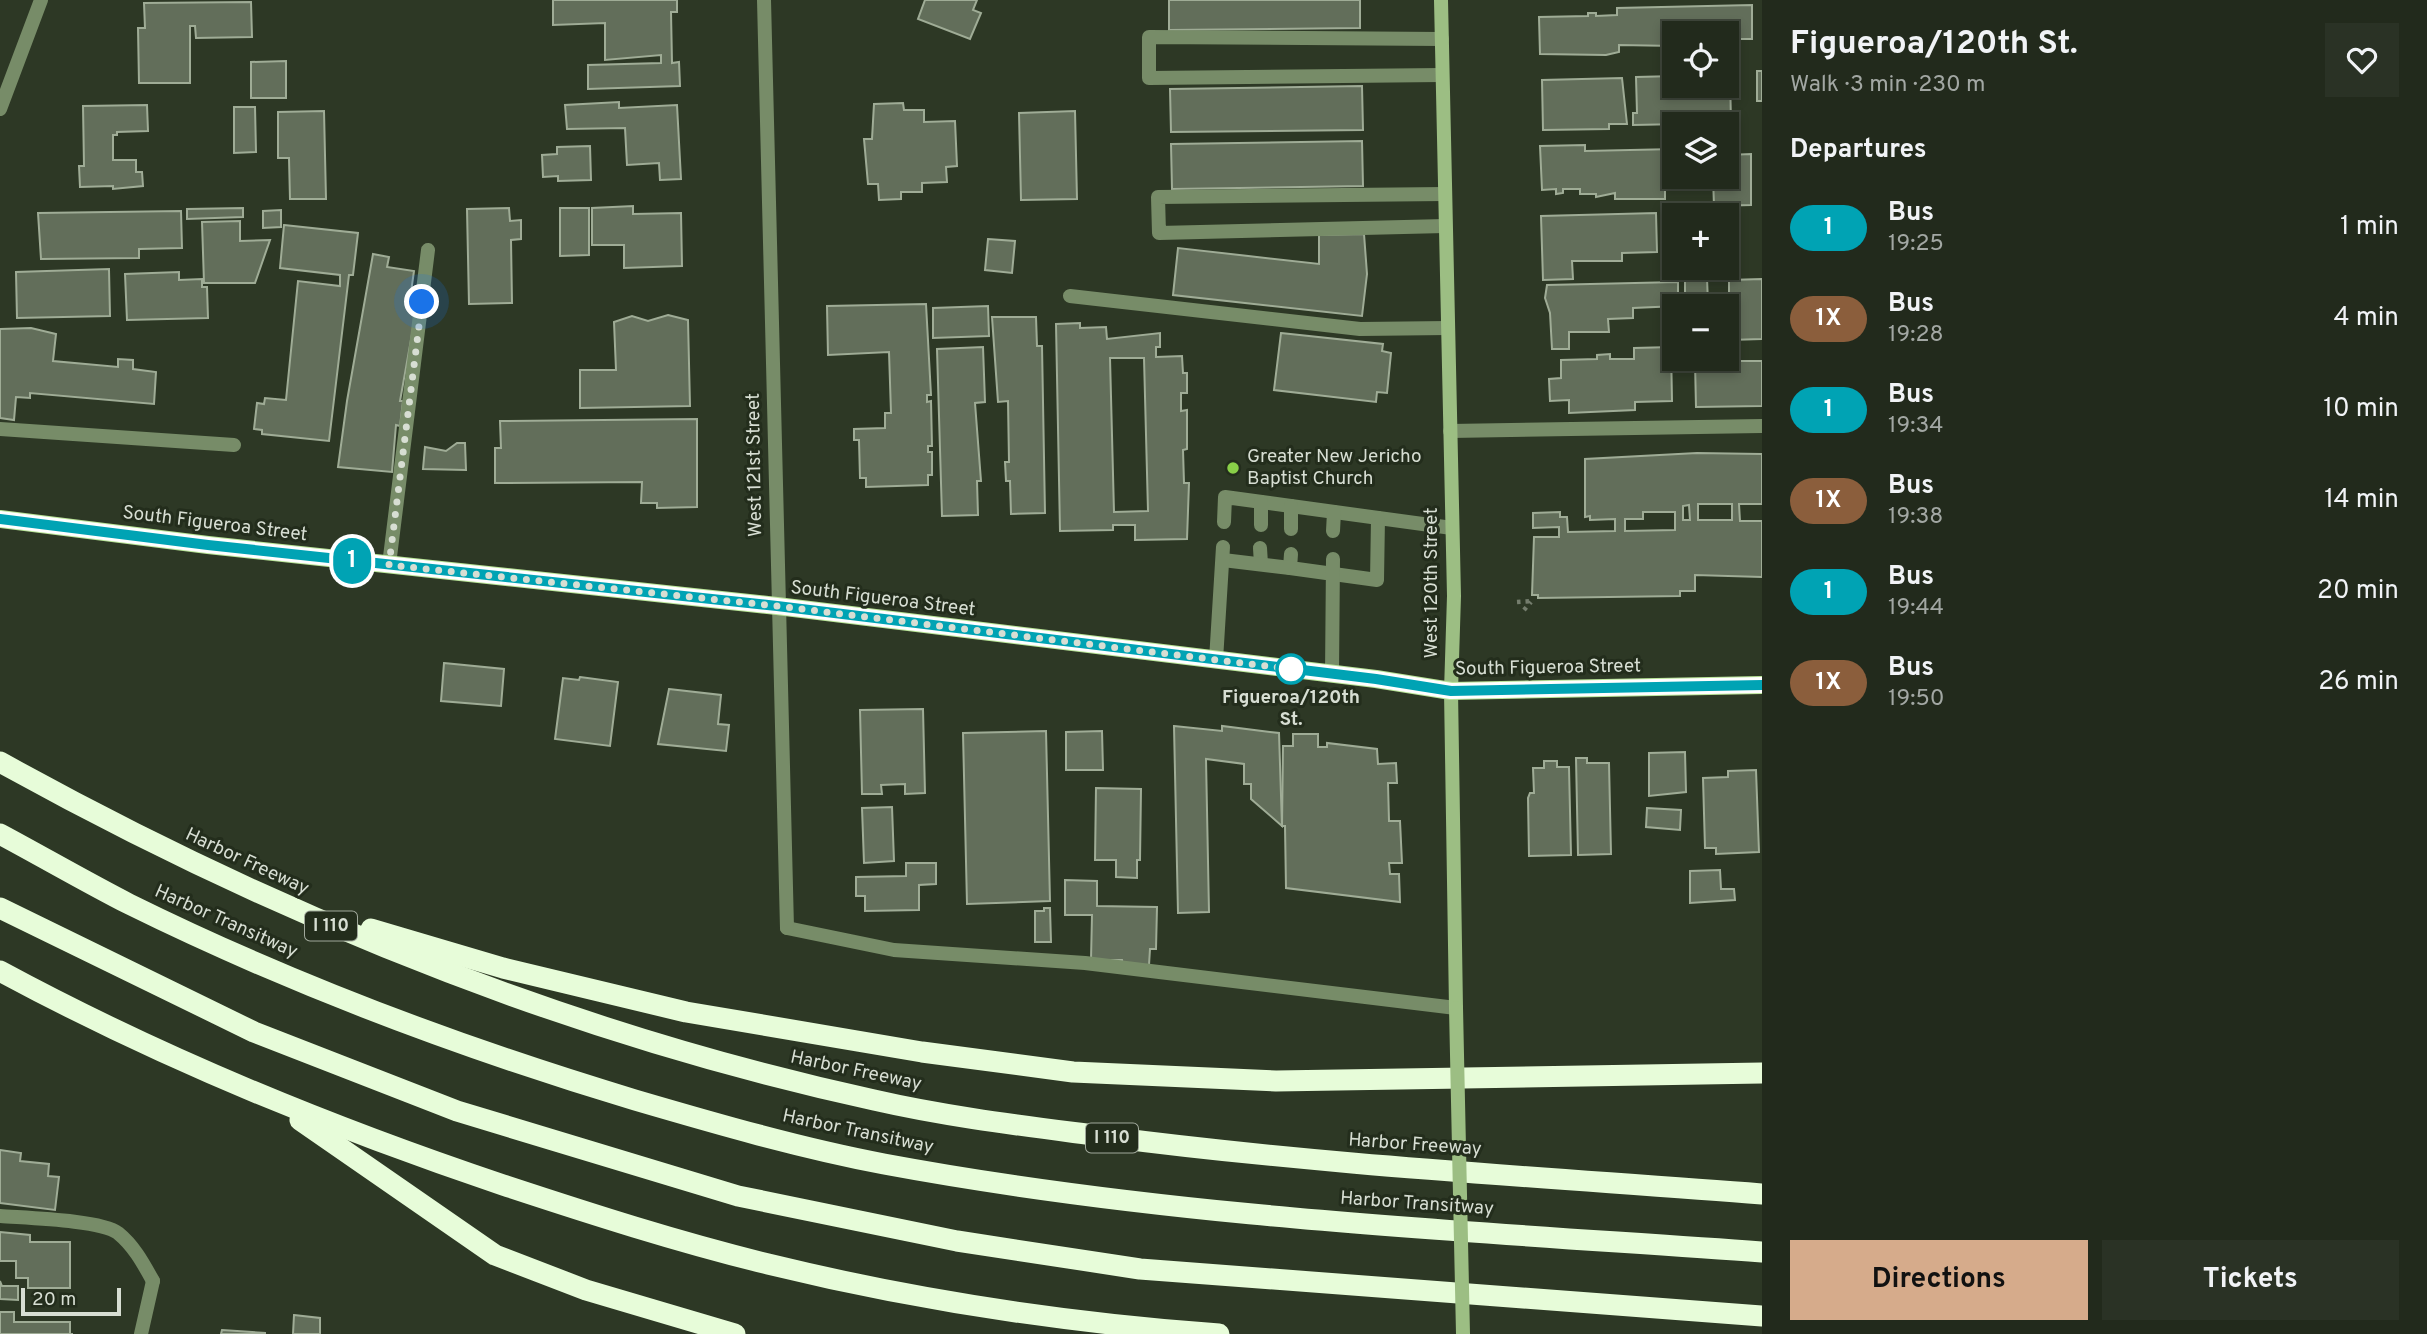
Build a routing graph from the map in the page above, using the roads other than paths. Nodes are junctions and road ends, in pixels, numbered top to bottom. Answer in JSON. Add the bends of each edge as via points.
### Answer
{"nodes":[{"id":1,"x":41,"y":0,"type":"edge"},
{"id":2,"x":764,"y":0,"type":"edge"},
{"id":3,"x":1441,"y":0,"type":"edge"},
{"id":4,"x":1442,"y":39,"type":"junction"},
{"id":5,"x":1442,"y":75,"type":"junction"},
{"id":6,"x":0,"y":109,"type":"edge"},
{"id":7,"x":1445,"y":194,"type":"junction"},
{"id":8,"x":1446,"y":226,"type":"junction"},
{"id":9,"x":428,"y":250,"type":"dead end"},
{"id":10,"x":1070,"y":296,"type":"dead end"},
{"id":11,"x":1448,"y":328,"type":"junction"},
{"id":12,"x":1762,"y":426,"type":"edge"},
{"id":13,"x":0,"y":429,"type":"edge"},
{"id":14,"x":1450,"y":431,"type":"junction"},
{"id":15,"x":234,"y":445,"type":"dead end"},
{"id":16,"x":1261,"y":502,"type":"junction"},
{"id":17,"x":1291,"y":506,"type":"junction"},
{"id":18,"x":1334,"y":512,"type":"junction"},
{"id":19,"x":1378,"y":518,"type":"junction"},
{"id":20,"x":0,"y":519,"type":"edge"},
{"id":21,"x":1224,"y":522,"type":"dead end"},
{"id":22,"x":1261,"y":526,"type":"dead end"},
{"id":23,"x":1452,"y":528,"type":"junction"},
{"id":24,"x":1291,"y":529,"type":"dead end"},
{"id":25,"x":1333,"y":531,"type":"dead end"},
{"id":26,"x":1260,"y":548,"type":"dead end"},
{"id":27,"x":1333,"y":558,"type":"dead end"},
{"id":28,"x":1261,"y":564,"type":"junction"},
{"id":29,"x":389,"y":565,"type":"junction"},
{"id":30,"x":1333,"y":575,"type":"junction"},
{"id":31,"x":777,"y":606,"type":"junction"},
{"id":32,"x":1216,"y":660,"type":"junction"},
{"id":33,"x":1332,"y":674,"type":"junction"},
{"id":34,"x":1762,"y":685,"type":"edge"},
{"id":35,"x":1451,"y":691,"type":"junction"},
{"id":36,"x":0,"y":762,"type":"edge"},
{"id":37,"x":0,"y":834,"type":"edge"},
{"id":38,"x":186,"y":860,"type":"junction"},
{"id":39,"x":0,"y":908,"type":"edge"},
{"id":40,"x":0,"y":971,"type":"edge"},
{"id":41,"x":1456,"y":1008,"type":"junction"},
{"id":42,"x":1762,"y":1073,"type":"edge"},
{"id":43,"x":276,"y":1102,"type":"junction"},
{"id":44,"x":1552,"y":1178,"type":"junction"},
{"id":45,"x":1762,"y":1182,"type":"edge"},
{"id":46,"x":1762,"y":1194,"type":"edge"},
{"id":47,"x":0,"y":1216,"type":"edge"},
{"id":48,"x":1762,"y":1252,"type":"edge"},
{"id":49,"x":1762,"y":1316,"type":"edge"},
{"id":50,"x":141,"y":1334,"type":"edge"},
{"id":51,"x":735,"y":1334,"type":"edge"},
{"id":52,"x":1219,"y":1334,"type":"edge"},
{"id":53,"x":1463,"y":1334,"type":"edge"}],
"edges":[{"from":1,"to":6,"type":"street"},
{"from":2,"to":31,"type":"street","name":"West 121st Street"},
{"from":3,"to":4,"type":"street","name":"West 120th Street"},
{"from":4,"to":5,"type":"street","name":"West 120th Street"},
{"from":4,"to":5,"type":"street","via":[[1149,37],[1149,78]]},
{"from":5,"to":7,"type":"street","name":"West 120th Street"},
{"from":7,"to":8,"type":"street","name":"West 120th Street"},
{"from":7,"to":8,"type":"street","via":[[1158,197],[1159,233]]},
{"from":8,"to":11,"type":"street","name":"West 120th Street"},
{"from":9,"to":29,"type":"street"},
{"from":10,"to":11,"type":"street","via":[[1360,329]]},
{"from":11,"to":14,"type":"street","name":"West 120th Street"},
{"from":12,"to":14,"type":"street"},
{"from":13,"to":15,"type":"street"},
{"from":14,"to":23,"type":"street","name":"West 120th Street"},
{"from":16,"to":17,"type":"street"},
{"from":16,"to":21,"type":"street","via":[[1225,497]]},
{"from":16,"to":22,"type":"street"},
{"from":17,"to":18,"type":"street"},
{"from":17,"to":24,"type":"street"},
{"from":18,"to":19,"type":"street"},
{"from":18,"to":25,"type":"street"},
{"from":19,"to":23,"type":"street"},
{"from":19,"to":30,"type":"street","via":[[1377,580]]},
{"from":20,"to":29,"type":"main road","name":"South Figueroa Street"},
{"from":23,"to":35,"type":"street","name":"West 120th Street"},
{"from":26,"to":28,"type":"street"},
{"from":27,"to":30,"type":"street"},
{"from":28,"to":30,"type":"street","via":[[1290,561]]},
{"from":28,"to":32,"type":"street","via":[[1223,554]]},
{"from":29,"to":31,"type":"main road","name":"South Figueroa Street"},
{"from":30,"to":33,"type":"street"},
{"from":31,"to":32,"type":"main road","name":"South Figueroa Street"},
{"from":31,"to":41,"type":"street","name":"West 121st Street","via":[[787,928],[894,950],[1085,963]]},
{"from":32,"to":33,"type":"main road","name":"South Figueroa Street"},
{"from":33,"to":35,"type":"main road","name":"South Figueroa Street"},
{"from":34,"to":35,"type":"main road","name":"South Figueroa Street"},
{"from":35,"to":41,"type":"street","name":"West 120th Street"},
{"from":36,"to":38,"type":"highway","name":"Harbor Freeway","number":"I 110"},
{"from":37,"to":48,"type":"highway","name":"Harbor Transitway","via":[[130,904],[426,1031],[712,1123],[867,1160],[1165,1205]]},
{"from":38,"to":42,"type":"highway","via":[[374,929],[503,968],[686,1012],[936,1054],[1073,1072],[1194,1080]]},
{"from":38,"to":44,"type":"highway","name":"Harbor Freeway","number":"I 110","via":[[348,933],[480,984],[733,1066],[876,1101],[1172,1146]]},
{"from":39,"to":49,"type":"highway","via":[[254,1032],[444,1107],[738,1196],[957,1241],[1140,1269]]},
{"from":40,"to":43,"type":"highway","via":[[153,1049]]},
{"from":41,"to":53,"type":"street","name":"West 120th Street","bridge":true},
{"from":43,"to":51,"type":"highway","via":[[495,1255],[586,1290]]},
{"from":43,"to":52,"type":"highway","via":[[531,1194],[769,1265],[1039,1314]]},
{"from":44,"to":45,"type":"highway"},
{"from":44,"to":46,"type":"highway","name":"Harbor Freeway","number":"I 110"},
{"from":47,"to":50,"type":"street","via":[[116,1231],[137,1252],[153,1281]]}]}
